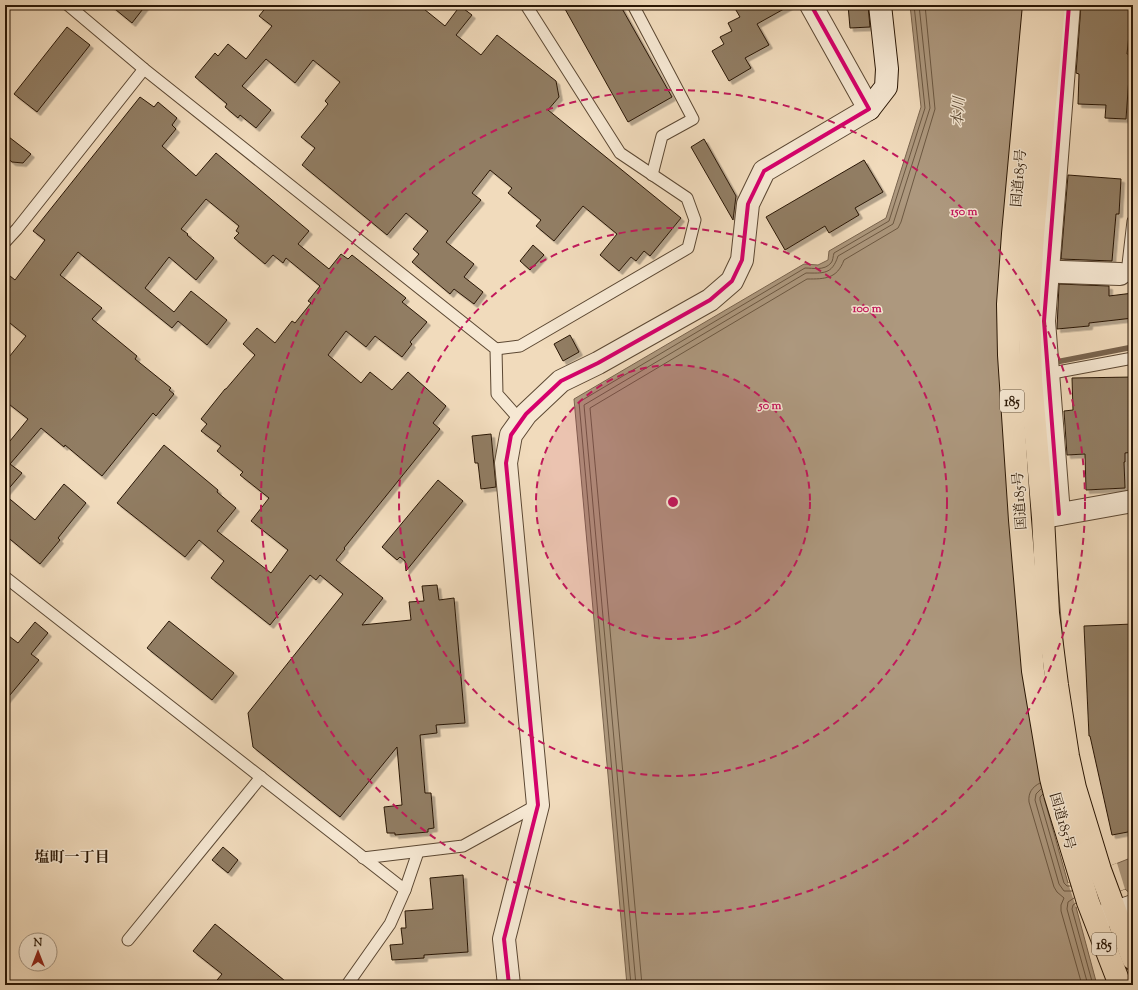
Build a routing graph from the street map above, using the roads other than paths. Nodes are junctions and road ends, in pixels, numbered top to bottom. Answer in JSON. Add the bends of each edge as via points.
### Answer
{"nodes":[{"id":1,"x":68,"y":5,"type":"edge"},
{"id":2,"x":526,"y":5,"type":"edge"},
{"id":3,"x":633,"y":5,"type":"edge"},
{"id":4,"x":811,"y":5,"type":"edge"},
{"id":5,"x":880,"y":5,"type":"edge"},
{"id":6,"x":1034,"y":5,"type":"edge"},
{"id":7,"x":1054,"y":5,"type":"edge"},
{"id":8,"x":1069,"y":5,"type":"edge"},
{"id":9,"x":144,"y":69,"type":"junction"},
{"id":10,"x":869,"y":109,"type":"junction"},
{"id":11,"x":652,"y":175,"type":"junction"},
{"id":12,"x":1133,"y":221,"type":"edge"},
{"id":13,"x":5,"y":242,"type":"edge"},
{"id":14,"x":1040,"y":272,"type":"junction"},
{"id":15,"x":1127,"y":273,"type":"edge"},
{"id":16,"x":496,"y":349,"type":"junction"},
{"id":17,"x":1133,"y":358,"type":"edge"},
{"id":18,"x":1048,"y":373,"type":"junction"},
{"id":19,"x":521,"y":421,"type":"junction"},
{"id":20,"x":1133,"y":501,"type":"edge"},
{"id":21,"x":1051,"y":515,"type":"junction"},
{"id":22,"x":1020,"y":520,"type":"junction"},
{"id":23,"x":5,"y":577,"type":"edge"},
{"id":24,"x":261,"y":777,"type":"junction"},
{"id":25,"x":538,"y":805,"type":"junction"},
{"id":26,"x":418,"y":852,"type":"junction"},
{"id":27,"x":363,"y":858,"type":"junction"},
{"id":28,"x":405,"y":890,"type":"junction"},
{"id":29,"x":1119,"y":904,"type":"edge"},
{"id":30,"x":1091,"y":911,"type":"junction"},
{"id":31,"x":128,"y":940,"type":"dead end"},
{"id":32,"x":1133,"y":959,"type":"edge"},
{"id":33,"x":348,"y":984,"type":"edge"},
{"id":34,"x":509,"y":985,"type":"edge"},
{"id":35,"x":1120,"y":985,"type":"edge"}],
"edges":[{"from":1,"to":9,"type":"lane"},
{"from":2,"to":11,"type":"lane","via":[[620,153]]},
{"from":3,"to":11,"type":"lane","via":[[693,119],[662,136]]},
{"from":4,"to":10,"type":"street"},
{"from":5,"to":10,"type":"street","via":[[887,69],[886,87]]},
{"from":6,"to":22,"type":"highway","name":"国道185号","number":"185","via":[[1008,304]]},
{"from":7,"to":14,"type":"highway","name":"国道185号","number":"185"},
{"from":8,"to":14,"type":"street"},
{"from":9,"to":13,"type":"lane"},
{"from":9,"to":16,"type":"lane"},
{"from":10,"to":19,"type":"street","via":[[764,171],[748,204],[742,260],[732,281],[710,300],[561,381]]},
{"from":11,"to":16,"type":"lane","via":[[686,198],[695,220],[688,248],[520,346]]},
{"from":12,"to":15,"type":"lane"},
{"from":14,"to":15,"type":"street"},
{"from":14,"to":18,"type":"street"},
{"from":14,"to":21,"type":"highway","name":"国道185号","number":"185","via":[[1029,299],[1031,380]]},
{"from":16,"to":19,"type":"lane","via":[[497,394]]},
{"from":17,"to":18,"type":"lane"},
{"from":18,"to":21,"type":"street"},
{"from":19,"to":25,"type":"street","via":[[511,435],[506,463]]},
{"from":20,"to":21,"type":"street"},
{"from":21,"to":22,"type":"street"},
{"from":21,"to":29,"type":"highway","name":"国道185号","number":"185","via":[[1048,613],[1056,685],[1068,756],[1100,870]]},
{"from":22,"to":30,"type":"highway","name":"国道185号","number":"185","via":[[1033,671],[1051,778]]},
{"from":23,"to":24,"type":"lane"},
{"from":24,"to":27,"type":"lane"},
{"from":24,"to":31,"type":"lane"},
{"from":25,"to":26,"type":"lane","via":[[464,846]]},
{"from":25,"to":34,"type":"street","via":[[504,939]]},
{"from":26,"to":27,"type":"lane"},
{"from":26,"to":28,"type":"lane"},
{"from":27,"to":28,"type":"lane"},
{"from":28,"to":33,"type":"lane","via":[[390,924]]},
{"from":29,"to":30,"type":"street"},
{"from":29,"to":32,"type":"highway","name":"国道185号","number":"185"},
{"from":30,"to":35,"type":"highway","name":"国道185号","number":"185"}]}
